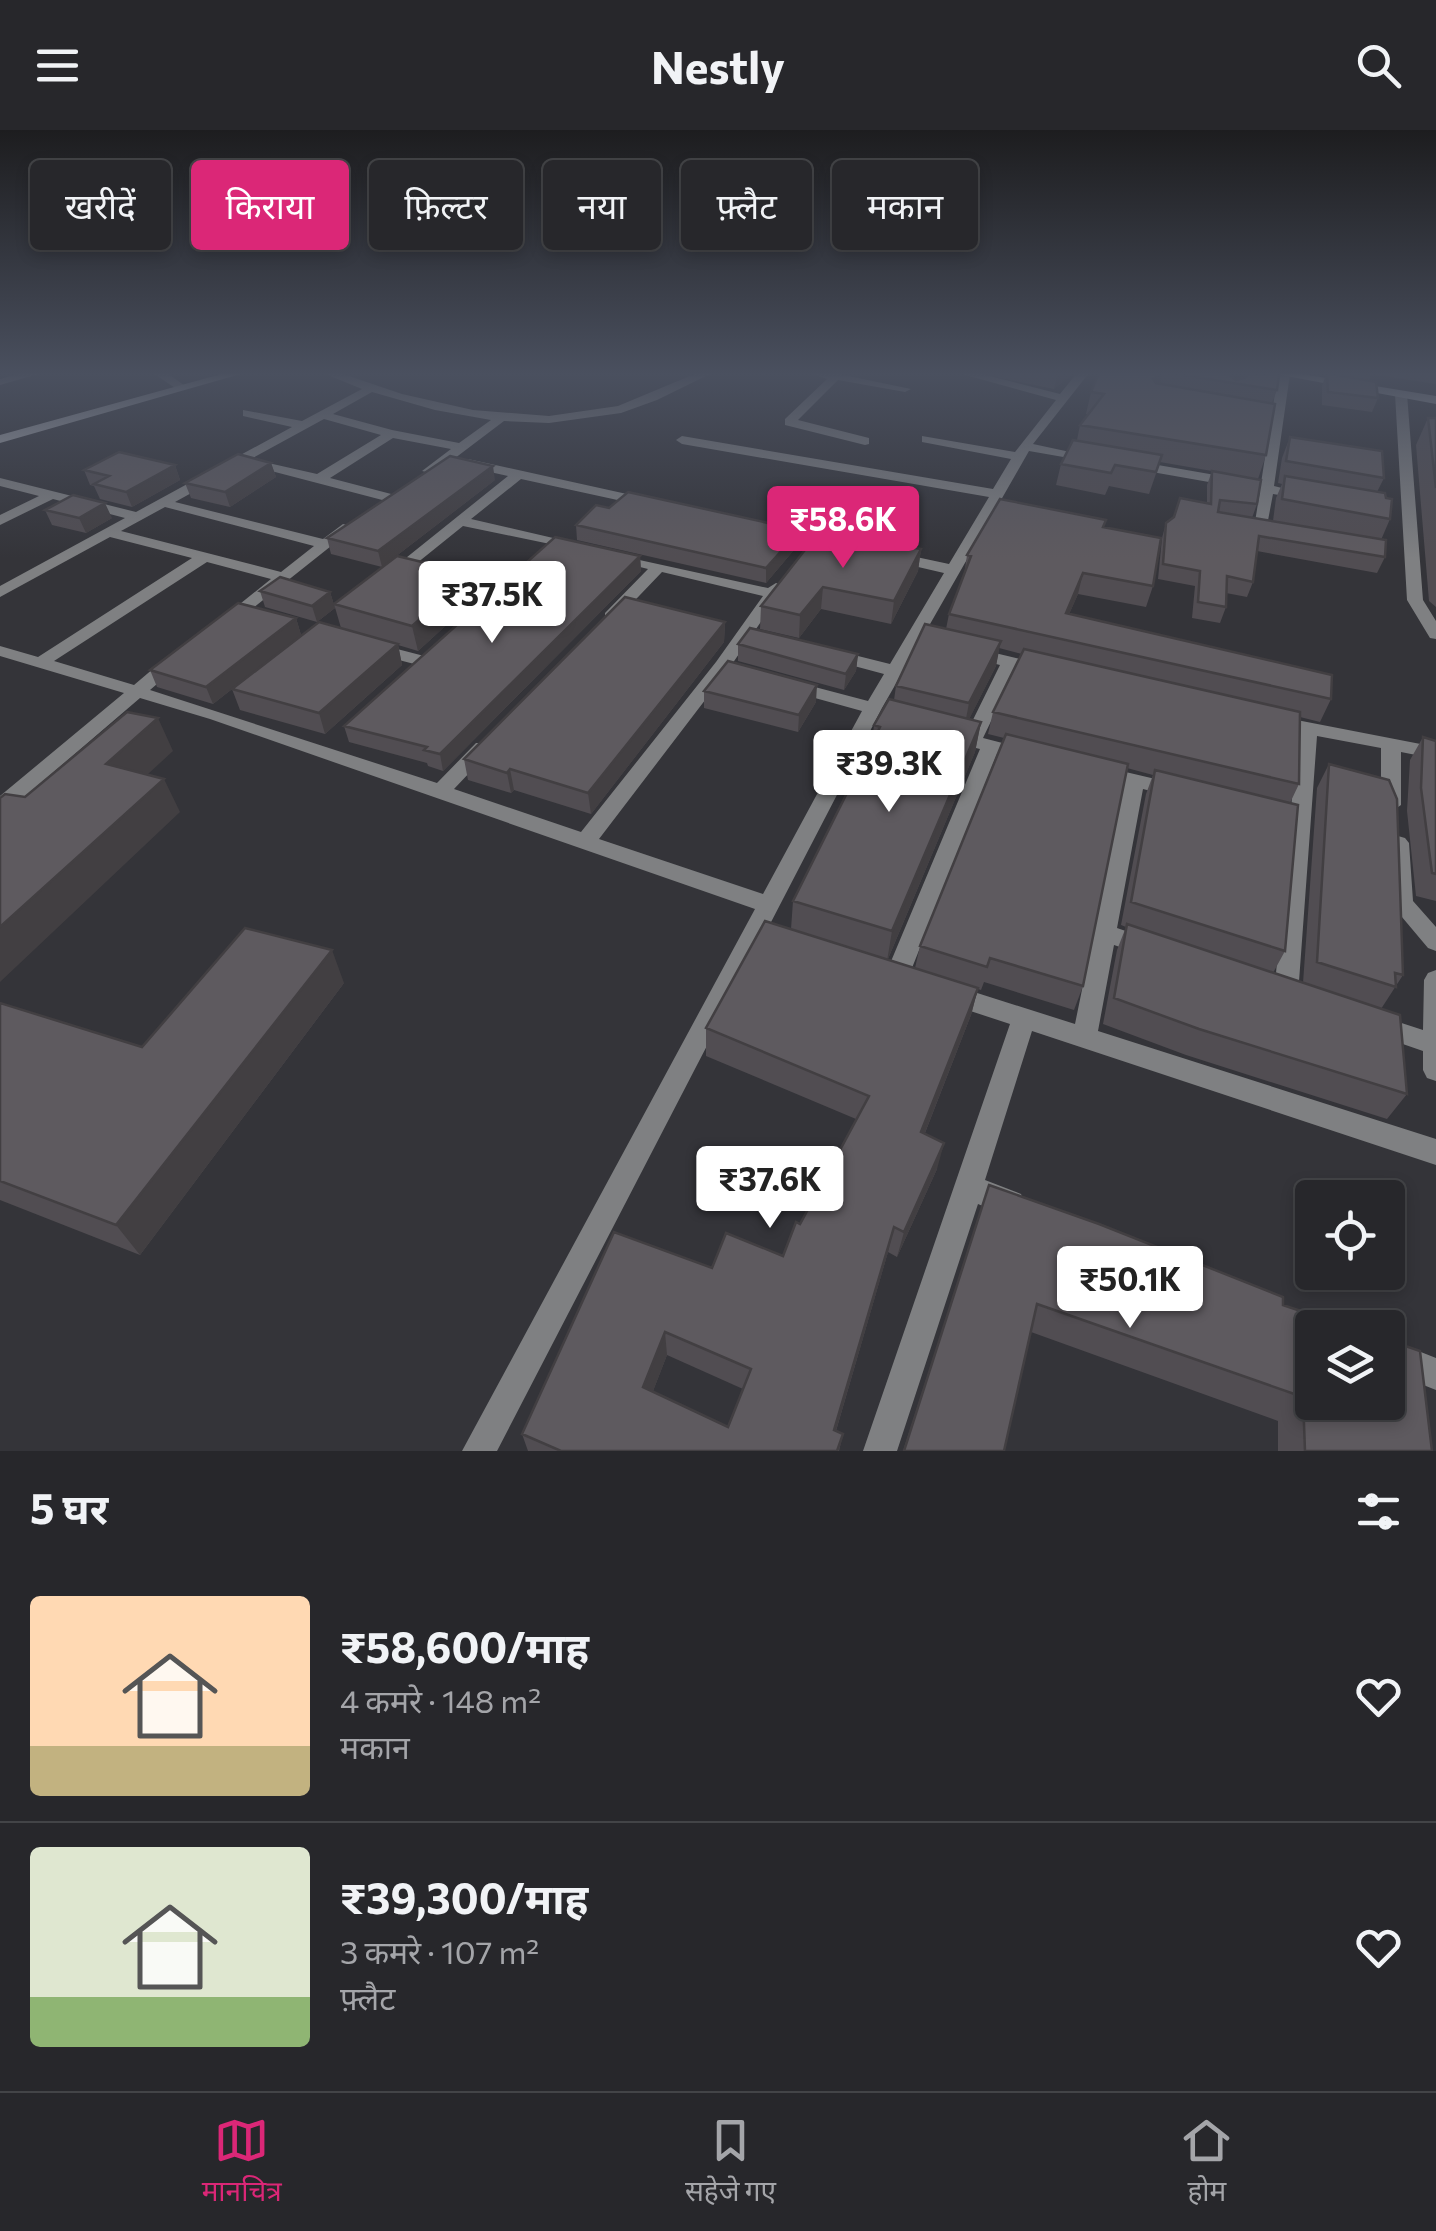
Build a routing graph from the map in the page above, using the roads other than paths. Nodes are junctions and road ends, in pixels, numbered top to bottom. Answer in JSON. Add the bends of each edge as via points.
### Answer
{"nodes":[{"id":1,"x":284,"y":435,"type":"edge"},
{"id":2,"x":390,"y":435,"type":"edge"},
{"id":3,"x":395,"y":435,"type":"edge"},
{"id":4,"x":479,"y":435,"type":"edge"},
{"id":5,"x":839,"y":435,"type":"edge"},
{"id":6,"x":1035,"y":435,"type":"edge"},
{"id":7,"x":1275,"y":435,"type":"edge"},
{"id":8,"x":1412,"y":435,"type":"edge"},
{"id":9,"x":682,"y":440,"type":"dead end"},
{"id":10,"x":926,"y":440,"type":"dead end"},
{"id":11,"x":865,"y":441,"type":"dead end"},
{"id":12,"x":462,"y":447,"type":"junction"},
{"id":13,"x":1022,"y":452,"type":"junction"},
{"id":14,"x":447,"y":458,"type":"junction"},
{"id":15,"x":1099,"y":459,"type":"edge"},
{"id":16,"x":238,"y":460,"type":"junction"},
{"id":17,"x":1118,"y":462,"type":"edge"},
{"id":18,"x":518,"y":474,"type":"junction"},
{"id":19,"x":319,"y":478,"type":"junction"},
{"id":20,"x":0,"y":482,"type":"edge"},
{"id":21,"x":1267,"y":488,"type":"junction"},
{"id":22,"x":54,"y":494,"type":"junction"},
{"id":23,"x":997,"y":494,"type":"junction"},
{"id":24,"x":390,"y":498,"type":"junction"},
{"id":25,"x":1322,"y":498,"type":"edge"},
{"id":26,"x":160,"y":502,"type":"junction"},
{"id":27,"x":667,"y":507,"type":"edge"},
{"id":28,"x":376,"y":508,"type":"edge"},
{"id":29,"x":135,"y":516,"type":"junction"},
{"id":30,"x":360,"y":518,"type":"edge"},
{"id":31,"x":0,"y":521,"type":"edge"},
{"id":32,"x":460,"y":521,"type":"junction"},
{"id":33,"x":760,"y":528,"type":"edge"},
{"id":34,"x":108,"y":532,"type":"junction"},
{"id":35,"x":1280,"y":532,"type":"edge"},
{"id":36,"x":553,"y":542,"type":"junction"},
{"id":37,"x":325,"y":544,"type":"junction"},
{"id":38,"x":852,"y":548,"type":"edge"},
{"id":39,"x":588,"y":550,"type":"edge"},
{"id":40,"x":870,"y":552,"type":"edge"},
{"id":41,"x":606,"y":554,"type":"edge"},
{"id":42,"x":539,"y":555,"type":"edge"},
{"id":43,"x":204,"y":558,"type":"junction"},
{"id":44,"x":659,"y":567,"type":"junction"},
{"id":45,"x":400,"y":570,"type":"junction"},
{"id":46,"x":953,"y":570,"type":"junction"},
{"id":47,"x":419,"y":575,"type":"edge"},
{"id":48,"x":283,"y":577,"type":"junction"},
{"id":49,"x":438,"y":580,"type":"edge"},
{"id":50,"x":510,"y":581,"type":"edge"},
{"id":51,"x":373,"y":591,"type":"edge"},
{"id":52,"x":0,"y":592,"type":"edge"},
{"id":53,"x":1415,"y":600,"type":"junction"},
{"id":54,"x":1436,"y":604,"type":"edge"},
{"id":55,"x":597,"y":630,"type":"edge"},
{"id":56,"x":212,"y":632,"type":"edge"},
{"id":57,"x":1436,"y":634,"type":"edge"},
{"id":58,"x":354,"y":642,"type":"edge"},
{"id":59,"x":952,"y":648,"type":"edge"},
{"id":60,"x":0,"y":650,"type":"edge"},
{"id":61,"x":821,"y":652,"type":"edge"},
{"id":62,"x":181,"y":656,"type":"edge"},
{"id":63,"x":40,"y":662,"type":"junction"},
{"id":64,"x":1010,"y":663,"type":"junction"},
{"id":65,"x":895,"y":670,"type":"junction"},
{"id":66,"x":408,"y":674,"type":"edge"},
{"id":67,"x":1066,"y":675,"type":"edge"},
{"id":68,"x":780,"y":682,"type":"edge"},
{"id":69,"x":134,"y":691,"type":"junction"},
{"id":70,"x":876,"y":714,"type":"junction"},
{"id":71,"x":1252,"y":716,"type":"edge"},
{"id":72,"x":1308,"y":729,"type":"junction"},
{"id":73,"x":938,"y":733,"type":"edge"},
{"id":74,"x":492,"y":738,"type":"edge"},
{"id":75,"x":982,"y":744,"type":"junction"},
{"id":76,"x":1392,"y":745,"type":"junction"},
{"id":77,"x":1436,"y":753,"type":"edge"},
{"id":78,"x":1045,"y":759,"type":"edge"},
{"id":79,"x":1081,"y":767,"type":"edge"},
{"id":80,"x":1135,"y":780,"type":"junction"},
{"id":81,"x":440,"y":792,"type":"junction"},
{"id":82,"x":1191,"y":794,"type":"edge"},
{"id":83,"x":0,"y":807,"type":"edge"},
{"id":84,"x":585,"y":842,"type":"junction"},
{"id":85,"x":768,"y":905,"type":"junction"},
{"id":86,"x":1104,"y":933,"type":"junction"},
{"id":87,"x":1436,"y":942,"type":"edge"},
{"id":88,"x":1159,"y":952,"type":"edge"},
{"id":89,"x":1435,"y":994,"type":"edge"},
{"id":90,"x":1286,"y":995,"type":"edge"},
{"id":91,"x":1024,"y":1018,"type":"junction"},
{"id":92,"x":1359,"y":1019,"type":"edge"},
{"id":93,"x":1084,"y":1038,"type":"junction"},
{"id":94,"x":1435,"y":1044,"type":"edge"},
{"id":95,"x":1436,"y":1070,"type":"edge"},
{"id":96,"x":1436,"y":1152,"type":"edge"},
{"id":97,"x":969,"y":1188,"type":"junction"},
{"id":98,"x":1043,"y":1217,"type":"edge"},
{"id":99,"x":1405,"y":1362,"type":"edge"},
{"id":100,"x":1436,"y":1374,"type":"edge"},
{"id":101,"x":480,"y":1451,"type":"edge"},
{"id":102,"x":880,"y":1451,"type":"edge"}],
"edges":[{"from":1,"to":16,"type":"street"},
{"from":2,"to":19,"type":"street"},
{"from":3,"to":12,"type":"street"},
{"from":4,"to":12,"type":"street"},
{"from":5,"to":11,"type":"street"},
{"from":6,"to":13,"type":"street"},
{"from":7,"to":21,"type":"street"},
{"from":8,"to":53,"type":"street"},
{"from":9,"to":23,"type":"street"},
{"from":10,"to":13,"type":"street"},
{"from":12,"to":14,"type":"street"},
{"from":13,"to":15,"type":"street"},
{"from":13,"to":23,"type":"street"},
{"from":14,"to":18,"type":"street"},
{"from":14,"to":24,"type":"street"},
{"from":16,"to":19,"type":"street"},
{"from":16,"to":26,"type":"street"},
{"from":17,"to":21,"type":"street"},
{"from":18,"to":27,"type":"street"},
{"from":18,"to":32,"type":"street"},
{"from":19,"to":24,"type":"street"},
{"from":20,"to":22,"type":"street"},
{"from":21,"to":25,"type":"street"},
{"from":21,"to":35,"type":"street","via":[[1254,527]]},
{"from":22,"to":29,"type":"street"},
{"from":22,"to":31,"type":"street"},
{"from":23,"to":46,"type":"street"},
{"from":24,"to":28,"type":"street"},
{"from":26,"to":29,"type":"street"},
{"from":26,"to":37,"type":"street"},
{"from":29,"to":34,"type":"street"},
{"from":30,"to":37,"type":"street"},
{"from":32,"to":36,"type":"street"},
{"from":32,"to":45,"type":"street"},
{"from":33,"to":38,"type":"street","via":[[810,547]]},
{"from":34,"to":43,"type":"street"},
{"from":34,"to":52,"type":"street"},
{"from":36,"to":39,"type":"street"},
{"from":36,"to":42,"type":"street"},
{"from":37,"to":48,"type":"street"},
{"from":40,"to":46,"type":"street"},
{"from":41,"to":44,"type":"street"},
{"from":43,"to":48,"type":"street"},
{"from":43,"to":63,"type":"street"},
{"from":44,"to":55,"type":"street","via":[[632,606]]},
{"from":44,"to":84,"type":"street","via":[[777,586],[745,633],[732,669]]},
{"from":45,"to":47,"type":"street"},
{"from":45,"to":51,"type":"street"},
{"from":46,"to":65,"type":"street","via":[[923,640]]},
{"from":48,"to":56,"type":"street","via":[[250,611]]},
{"from":49,"to":50,"type":"street","via":[[490,599]]},
{"from":53,"to":54,"type":"street"},
{"from":53,"to":57,"type":"street"},
{"from":58,"to":66,"type":"street","via":[[428,655]]},
{"from":59,"to":64,"type":"street"},
{"from":60,"to":63,"type":"street"},
{"from":61,"to":65,"type":"street"},
{"from":62,"to":69,"type":"street"},
{"from":63,"to":69,"type":"street"},
{"from":64,"to":67,"type":"street"},
{"from":64,"to":75,"type":"street"},
{"from":65,"to":70,"type":"street"},
{"from":68,"to":70,"type":"street"},
{"from":69,"to":81,"type":"street","via":[[225,709]]},
{"from":69,"to":83,"type":"street"},
{"from":70,"to":85,"type":"street"},
{"from":71,"to":72,"type":"street"},
{"from":72,"to":76,"type":"street"},
{"from":72,"to":90,"type":"street","via":[[1293,819]]},
{"from":73,"to":75,"type":"street"},
{"from":74,"to":81,"type":"street"},
{"from":75,"to":78,"type":"street"},
{"from":75,"to":91,"type":"street","via":[[907,981]]},
{"from":76,"to":77,"type":"street"},
{"from":76,"to":87,"type":"street","via":[[1389,801],[1397,822],[1402,904]]},
{"from":79,"to":80,"type":"street"},
{"from":80,"to":82,"type":"street"},
{"from":80,"to":86,"type":"street"},
{"from":81,"to":84,"type":"street"},
{"from":84,"to":85,"type":"street"},
{"from":85,"to":101,"type":"street","via":[[763,936]]},
{"from":86,"to":88,"type":"street"},
{"from":86,"to":93,"type":"street"},
{"from":89,"to":94,"type":"street"},
{"from":91,"to":93,"type":"street"},
{"from":91,"to":97,"type":"street"},
{"from":92,"to":94,"type":"street"},
{"from":93,"to":96,"type":"street"},
{"from":94,"to":95,"type":"street"},
{"from":97,"to":98,"type":"street"},
{"from":97,"to":102,"type":"street"},
{"from":99,"to":100,"type":"street"}]}
